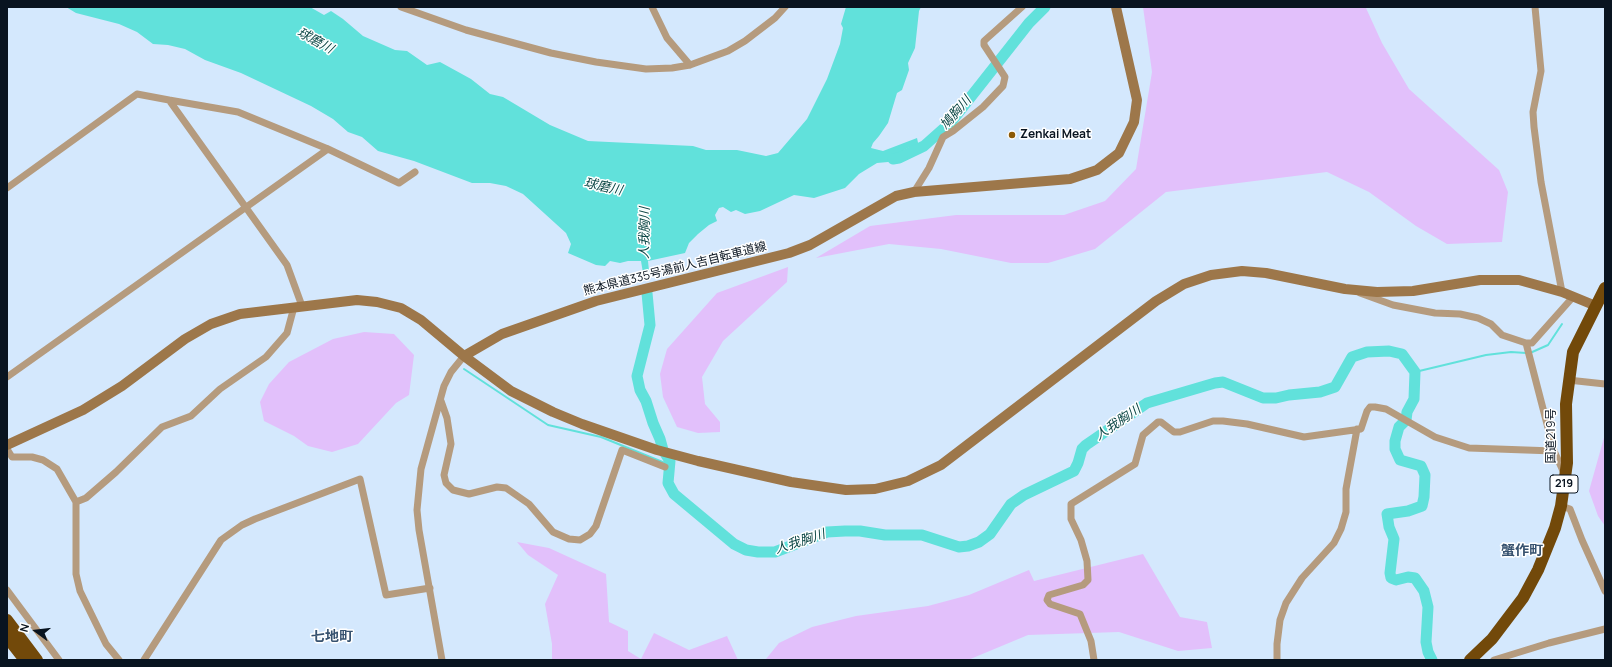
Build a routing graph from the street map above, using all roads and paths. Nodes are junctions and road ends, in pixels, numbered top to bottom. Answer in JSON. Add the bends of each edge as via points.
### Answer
{"nodes":[{"id":1,"x":401,"y":7,"type":"edge"},
{"id":2,"x":652,"y":7,"type":"edge"},
{"id":3,"x":785,"y":7,"type":"edge"},
{"id":4,"x":1022,"y":7,"type":"edge"},
{"id":5,"x":1116,"y":7,"type":"edge"},
{"id":6,"x":1535,"y":7,"type":"edge"},
{"id":7,"x":690,"y":65,"type":"junction"},
{"id":8,"x":169,"y":100,"type":"junction"},
{"id":9,"x":328,"y":149,"type":"junction"},
{"id":10,"x":415,"y":172,"type":"dead end"},
{"id":11,"x":7,"y":188,"type":"edge"},
{"id":12,"x":914,"y":192,"type":"junction"},
{"id":13,"x":246,"y":208,"type":"junction"},
{"id":14,"x":1605,"y":288,"type":"edge"},
{"id":15,"x":1354,"y":290,"type":"junction"},
{"id":16,"x":1562,"y":292,"type":"junction"},
{"id":17,"x":1573,"y":297,"type":"junction"},
{"id":18,"x":298,"y":306,"type":"junction"},
{"id":19,"x":1596,"y":306,"type":"junction"},
{"id":20,"x":1526,"y":343,"type":"junction"},
{"id":21,"x":464,"y":356,"type":"junction"},
{"id":22,"x":7,"y":377,"type":"edge"},
{"id":23,"x":1568,"y":380,"type":"junction"},
{"id":24,"x":1605,"y":384,"type":"edge"},
{"id":25,"x":441,"y":401,"type":"junction"},
{"id":26,"x":1357,"y":429,"type":"junction"},
{"id":27,"x":7,"y":445,"type":"edge"},
{"id":28,"x":7,"y":449,"type":"edge"},
{"id":29,"x":1554,"y":451,"type":"junction"},
{"id":30,"x":665,"y":467,"type":"dead end"},
{"id":31,"x":1566,"y":475,"type":"junction"},
{"id":32,"x":76,"y":502,"type":"junction"},
{"id":33,"x":1561,"y":506,"type":"junction"},
{"id":34,"x":430,"y":588,"type":"junction"},
{"id":35,"x":7,"y":590,"type":"edge"},
{"id":36,"x":1605,"y":591,"type":"edge"},
{"id":37,"x":7,"y":620,"type":"edge"},
{"id":38,"x":1605,"y":629,"type":"edge"},
{"id":39,"x":7,"y":637,"type":"edge"},
{"id":40,"x":25,"y":660,"type":"edge"},
{"id":41,"x":37,"y":660,"type":"edge"},
{"id":42,"x":59,"y":660,"type":"edge"},
{"id":43,"x":119,"y":660,"type":"edge"},
{"id":44,"x":144,"y":660,"type":"edge"},
{"id":45,"x":442,"y":660,"type":"edge"},
{"id":46,"x":1094,"y":660,"type":"edge"},
{"id":47,"x":1277,"y":660,"type":"edge"},
{"id":48,"x":1470,"y":660,"type":"edge"},
{"id":49,"x":1494,"y":660,"type":"edge"}],
"edges":[{"from":1,"to":7,"type":"street","via":[[466,30],[551,53],[646,69]]},
{"from":2,"to":7,"type":"street","via":[[667,38]]},
{"from":3,"to":7,"type":"street","via":[[745,41],[722,54]]},
{"from":4,"to":12,"type":"street","via":[[984,41],[984,45],[1005,77],[1003,86],[992,99],[943,137],[929,168]]},
{"from":5,"to":12,"type":"main road","name":"熊本県道335号湯前人吉自転車道線","via":[[1137,100],[1134,122],[1119,152],[1097,170],[1070,179]]},
{"from":6,"to":16,"type":"street","via":[[1541,71],[1533,112],[1534,127],[1541,182]]},
{"from":8,"to":9,"type":"street","via":[[238,112]]},
{"from":8,"to":11,"type":"street","via":[[137,94]]},
{"from":8,"to":13,"type":"street"},
{"from":9,"to":10,"type":"street","via":[[399,183]]},
{"from":9,"to":13,"type":"street"},
{"from":12,"to":21,"type":"main road","name":"熊本県道335号湯前人吉自転車道線","via":[[896,196],[810,245],[789,253],[596,301],[502,334]]},
{"from":13,"to":18,"type":"street","via":[[287,265]]},
{"from":13,"to":22,"type":"street"},
{"from":14,"to":19,"type":"highway","name":"国道219号","number":"219"},
{"from":15,"to":16,"type":"main road","via":[[1413,291],[1499,279],[1519,280]]},
{"from":15,"to":20,"type":"street","via":[[1393,305],[1478,318],[1491,324],[1502,335]]},
{"from":15,"to":21,"type":"main road","via":[[1266,273],[1242,271],[1211,275],[1184,284],[1130,320],[941,465],[908,481],[875,489],[846,490],[818,487],[650,448],[582,424],[531,402],[511,391]]},
{"from":16,"to":17,"type":"main road"},
{"from":17,"to":19,"type":"main road"},
{"from":17,"to":20,"type":"street","via":[[1532,343]]},
{"from":18,"to":21,"type":"main road","via":[[357,300],[401,308],[421,320]]},
{"from":18,"to":27,"type":"main road","via":[[240,314],[211,324],[185,339],[122,386],[84,410]]},
{"from":18,"to":32,"type":"street","via":[[287,333],[266,357],[220,389],[191,416],[162,427],[116,472],[86,498]]},
{"from":19,"to":23,"type":"highway","name":"国道219号","number":"219","via":[[1573,352]]},
{"from":20,"to":29,"type":"street"},
{"from":21,"to":25,"type":"street","via":[[451,372],[444,386]]},
{"from":23,"to":24,"type":"street"},
{"from":23,"to":31,"type":"highway","name":"国道219号","number":"219"},
{"from":25,"to":30,"type":"street","via":[[451,444],[444,475],[453,490],[468,494],[497,487],[506,488],[529,504],[553,532],[569,539],[580,540],[590,534],[596,526],[622,450]]},
{"from":25,"to":34,"type":"street","via":[[421,469],[418,510],[419,530]]},
{"from":26,"to":29,"type":"street","via":[[1362,428],[1370,407],[1375,407],[1386,409],[1436,437],[1469,448]]},
{"from":26,"to":46,"type":"street","via":[[1304,437],[1247,424],[1213,421],[1180,432],[1174,432],[1161,422],[1145,432],[1135,464],[1071,504],[1071,519],[1087,561],[1088,580],[1083,585],[1047,596],[1050,604],[1080,614],[1091,641]]},
{"from":26,"to":47,"type":"street","via":[[1346,489],[1346,512],[1341,529],[1334,543],[1302,578],[1286,603],[1280,626]]},
{"from":28,"to":32,"type":"street","via":[[12,457],[32,457],[43,460],[57,469]]},
{"from":29,"to":31,"type":"street"},
{"from":31,"to":33,"type":"highway","name":"国道219号","number":"219"},
{"from":32,"to":43,"type":"street","via":[[76,574],[80,591],[106,644]]},
{"from":33,"to":36,"type":"street","via":[[1570,509]]},
{"from":33,"to":48,"type":"highway","name":"国道219号","number":"219","via":[[1538,570],[1523,598],[1492,639]]},
{"from":34,"to":44,"type":"street","via":[[386,595],[360,479],[255,519],[221,540]]},
{"from":34,"to":45,"type":"street"},
{"from":35,"to":42,"type":"street"},
{"from":37,"to":41,"type":"highway"},
{"from":38,"to":49,"type":"street"},
{"from":39,"to":40,"type":"highway"}]}
